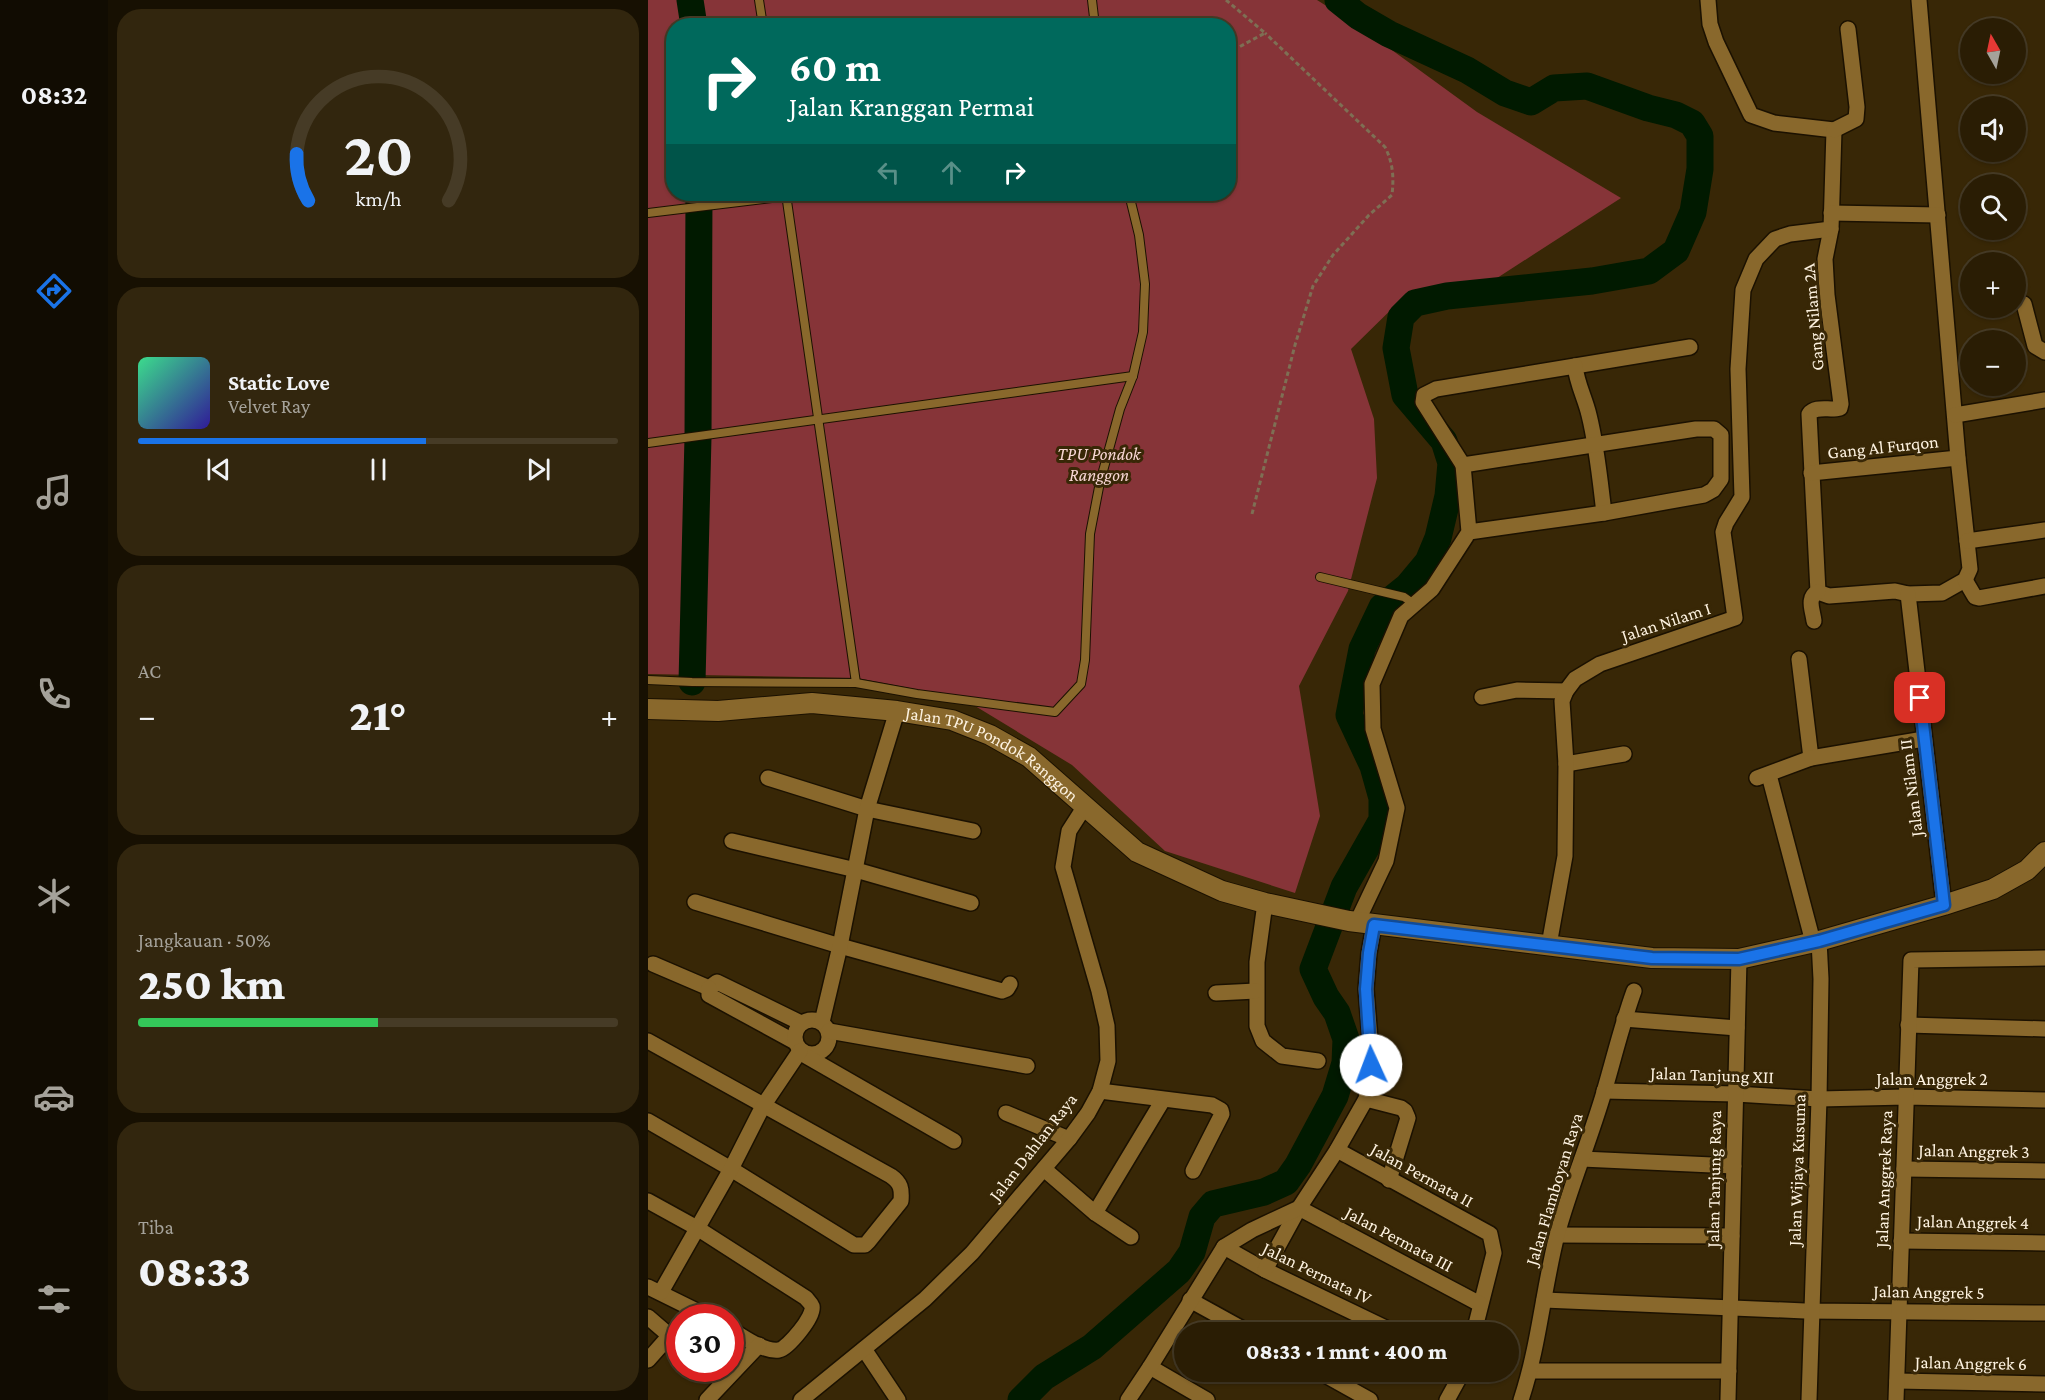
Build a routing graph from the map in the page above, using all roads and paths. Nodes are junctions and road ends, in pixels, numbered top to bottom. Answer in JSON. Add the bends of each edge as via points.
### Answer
{"nodes":[{"id":1,"x":759,"y":0,"type":"edge"},
{"id":2,"x":1092,"y":0,"type":"edge"},
{"id":3,"x":1226,"y":0,"type":"edge"},
{"id":4,"x":1708,"y":0,"type":"edge"},
{"id":5,"x":1918,"y":0,"type":"edge"},
{"id":6,"x":762,"y":18,"type":"edge"},
{"id":7,"x":1094,"y":18,"type":"edge"},
{"id":8,"x":1848,"y":29,"type":"dead end"},
{"id":9,"x":1266,"y":33,"type":"junction"},
{"id":10,"x":1236,"y":49,"type":"edge"},
{"id":11,"x":1834,"y":130,"type":"junction"},
{"id":12,"x":741,"y":201,"type":"edge"},
{"id":13,"x":788,"y":201,"type":"edge"},
{"id":14,"x":1131,"y":201,"type":"edge"},
{"id":15,"x":648,"y":213,"type":"edge"},
{"id":16,"x":1938,"y":215,"type":"junction"},
{"id":17,"x":1831,"y":221,"type":"junction"},
{"id":18,"x":2026,"y":312,"type":"edge"},
{"id":19,"x":1690,"y":347,"type":"dead end"},
{"id":20,"x":2045,"y":352,"type":"edge"},
{"id":21,"x":1575,"y":366,"type":"junction"},
{"id":22,"x":1133,"y":376,"type":"junction"},
{"id":23,"x":2045,"y":400,"type":"edge"},
{"id":24,"x":1955,"y":415,"type":"junction"},
{"id":25,"x":818,"y":420,"type":"junction"},
{"id":26,"x":648,"y":443,"type":"edge"},
{"id":27,"x":1595,"y":445,"type":"junction"},
{"id":28,"x":1958,"y":458,"type":"junction"},
{"id":29,"x":1463,"y":465,"type":"junction"},
{"id":30,"x":1811,"y":473,"type":"junction"},
{"id":31,"x":1604,"y":513,"type":"junction"},
{"id":32,"x":1252,"y":514,"type":"dead end"},
{"id":33,"x":2045,"y":530,"type":"edge"},
{"id":34,"x":1469,"y":532,"type":"junction"},
{"id":35,"x":1967,"y":541,"type":"junction"},
{"id":36,"x":1320,"y":577,"type":"dead end"},
{"id":37,"x":1965,"y":580,"type":"junction"},
{"id":38,"x":2045,"y":586,"type":"edge"},
{"id":39,"x":1818,"y":592,"type":"junction"},
{"id":40,"x":1908,"y":594,"type":"junction"},
{"id":41,"x":1410,"y":601,"type":"junction"},
{"id":42,"x":1814,"y":621,"type":"dead end"},
{"id":43,"x":1799,"y":658,"type":"dead end"},
{"id":44,"x":648,"y":680,"type":"edge"},
{"id":45,"x":856,"y":683,"type":"junction"},
{"id":46,"x":1566,"y":691,"type":"junction"},
{"id":47,"x":1482,"y":697,"type":"dead end"},
{"id":48,"x":648,"y":709,"type":"edge"},
{"id":49,"x":897,"y":711,"type":"junction"},
{"id":50,"x":1924,"y":739,"type":"junction"},
{"id":51,"x":1624,"y":754,"type":"dead end"},
{"id":52,"x":1811,"y":758,"type":"junction"},
{"id":53,"x":1566,"y":764,"type":"junction"},
{"id":54,"x":768,"y":778,"type":"dead end"},
{"id":55,"x":1085,"y":806,"type":"junction"},
{"id":56,"x":867,"y":809,"type":"junction"},
{"id":57,"x":973,"y":831,"type":"dead end"},
{"id":58,"x":732,"y":841,"type":"dead end"},
{"id":59,"x":2045,"y":852,"type":"edge"},
{"id":60,"x":856,"y":870,"type":"junction"},
{"id":61,"x":695,"y":902,"type":"dead end"},
{"id":62,"x":971,"y":903,"type":"dead end"},
{"id":63,"x":1265,"y":903,"type":"junction"},
{"id":64,"x":1944,"y":905,"type":"junction"},
{"id":65,"x":1360,"y":923,"type":"junction"},
{"id":66,"x":1816,"y":942,"type":"junction"},
{"id":67,"x":1549,"y":945,"type":"junction"},
{"id":68,"x":840,"y":946,"type":"junction"},
{"id":69,"x":2045,"y":958,"type":"edge"},
{"id":70,"x":1739,"y":959,"type":"junction"},
{"id":71,"x":653,"y":964,"type":"dead end"},
{"id":72,"x":1010,"y":984,"type":"dead end"},
{"id":73,"x":708,"y":988,"type":"junction"},
{"id":74,"x":1256,"y":991,"type":"junction"},
{"id":75,"x":1634,"y":991,"type":"dead end"},
{"id":76,"x":1216,"y":993,"type":"dead end"},
{"id":77,"x":1624,"y":1019,"type":"junction"},
{"id":78,"x":801,"y":1023,"type":"junction"},
{"id":79,"x":1908,"y":1025,"type":"junction"},
{"id":80,"x":825,"y":1027,"type":"junction"},
{"id":81,"x":1737,"y":1028,"type":"junction"},
{"id":82,"x":2045,"y":1029,"type":"edge"},
{"id":83,"x":648,"y":1041,"type":"edge"},
{"id":84,"x":798,"y":1049,"type":"junction"},
{"id":85,"x":1318,"y":1061,"type":"dead end"},
{"id":86,"x":1027,"y":1066,"type":"dead end"},
{"id":87,"x":1100,"y":1091,"type":"junction"},
{"id":88,"x":1604,"y":1091,"type":"junction"},
{"id":89,"x":1736,"y":1094,"type":"junction"},
{"id":90,"x":1906,"y":1097,"type":"junction"},
{"id":91,"x":1366,"y":1099,"type":"junction"},
{"id":92,"x":1819,"y":1099,"type":"junction"},
{"id":93,"x":1164,"y":1100,"type":"junction"},
{"id":94,"x":2045,"y":1100,"type":"edge"},
{"id":95,"x":763,"y":1106,"type":"junction"},
{"id":96,"x":1006,"y":1113,"type":"dead end"},
{"id":97,"x":648,"y":1121,"type":"edge"},
{"id":98,"x":1069,"y":1139,"type":"junction"},
{"id":99,"x":954,"y":1141,"type":"dead end"},
{"id":100,"x":1337,"y":1150,"type":"junction"},
{"id":101,"x":1582,"y":1159,"type":"junction"},
{"id":102,"x":1734,"y":1166,"type":"junction"},
{"id":103,"x":731,"y":1168,"type":"junction"},
{"id":104,"x":1044,"y":1169,"type":"junction"},
{"id":105,"x":1904,"y":1169,"type":"junction"},
{"id":106,"x":1193,"y":1171,"type":"dead end"},
{"id":107,"x":2045,"y":1171,"type":"edge"},
{"id":108,"x":1389,"y":1180,"type":"junction"},
{"id":109,"x":648,"y":1201,"type":"edge"},
{"id":110,"x":1299,"y":1208,"type":"junction"},
{"id":111,"x":1095,"y":1213,"type":"junction"},
{"id":112,"x":697,"y":1228,"type":"junction"},
{"id":113,"x":1557,"y":1235,"type":"junction"},
{"id":114,"x":1732,"y":1236,"type":"junction"},
{"id":115,"x":1131,"y":1237,"type":"dead end"},
{"id":116,"x":1901,"y":1241,"type":"junction"},
{"id":117,"x":2045,"y":1243,"type":"edge"},
{"id":118,"x":1224,"y":1247,"type":"junction"},
{"id":119,"x":1265,"y":1270,"type":"junction"},
{"id":120,"x":654,"y":1289,"type":"edge"},
{"id":121,"x":1190,"y":1300,"type":"junction"},
{"id":122,"x":1544,"y":1300,"type":"junction"},
{"id":123,"x":677,"y":1304,"type":"edge"},
{"id":124,"x":1480,"y":1305,"type":"junction"},
{"id":125,"x":1730,"y":1307,"type":"junction"},
{"id":126,"x":1899,"y":1310,"type":"junction"},
{"id":127,"x":1812,"y":1311,"type":"junction"},
{"id":128,"x":2045,"y":1313,"type":"edge"},
{"id":129,"x":648,"y":1317,"type":"edge"},
{"id":130,"x":1230,"y":1322,"type":"edge"},
{"id":131,"x":1373,"y":1322,"type":"edge"},
{"id":132,"x":1476,"y":1322,"type":"edge"},
{"id":133,"x":666,"y":1326,"type":"edge"},
{"id":134,"x":744,"y":1337,"type":"edge"},
{"id":135,"x":666,"y":1340,"type":"edge"},
{"id":136,"x":759,"y":1345,"type":"junction"},
{"id":137,"x":864,"y":1349,"type":"junction"},
{"id":138,"x":648,"y":1360,"type":"edge"},
{"id":139,"x":1150,"y":1367,"type":"junction"},
{"id":140,"x":1531,"y":1371,"type":"junction"},
{"id":141,"x":1729,"y":1371,"type":"junction"},
{"id":142,"x":1896,"y":1381,"type":"junction"},
{"id":143,"x":1338,"y":1382,"type":"edge"},
{"id":144,"x":1456,"y":1382,"type":"edge"},
{"id":145,"x":2045,"y":1384,"type":"edge"},
{"id":146,"x":707,"y":1400,"type":"edge"},
{"id":147,"x":801,"y":1400,"type":"edge"},
{"id":148,"x":898,"y":1400,"type":"edge"},
{"id":149,"x":1128,"y":1400,"type":"edge"},
{"id":150,"x":1207,"y":1400,"type":"edge"},
{"id":151,"x":1370,"y":1400,"type":"edge"},
{"id":152,"x":1447,"y":1400,"type":"edge"},
{"id":153,"x":1521,"y":1400,"type":"edge"},
{"id":154,"x":1728,"y":1400,"type":"edge"},
{"id":155,"x":1809,"y":1400,"type":"edge"},
{"id":156,"x":1896,"y":1400,"type":"edge"}],
"edges":[{"from":1,"to":6,"type":"lane"},
{"from":2,"to":7,"type":"lane"},
{"from":3,"to":9,"type":"path"},
{"from":4,"to":11,"type":"street","via":[[1716,42],[1751,115],[1774,123]]},
{"from":5,"to":16,"type":"street"},
{"from":8,"to":11,"type":"street","via":[[1856,119]]},
{"from":9,"to":10,"type":"path"},
{"from":9,"to":32,"type":"path","via":[[1385,147],[1394,181],[1392,195],[1333,255],[1313,286],[1294,345]]},
{"from":11,"to":17,"type":"street","name":"Gang Nilam 2A"},
{"from":12,"to":15,"type":"lane"},
{"from":13,"to":25,"type":"lane"},
{"from":14,"to":22,"type":"lane","via":[[1145,284],[1143,332]]},
{"from":16,"to":17,"type":"street"},
{"from":16,"to":24,"type":"street"},
{"from":17,"to":30,"type":"street","name":"Gang Nilam 2A","via":[[1826,283],[1841,405],[1837,410],[1818,409],[1809,414]]},
{"from":17,"to":46,"type":"street","name":"Jalan Nilam I","via":[[1775,239],[1756,259],[1743,290],[1738,369],[1742,497],[1723,532],[1736,618],[1600,664],[1575,679]]},
{"from":18,"to":20,"type":"street","via":[[2035,346]]},
{"from":19,"to":21,"type":"street"},
{"from":21,"to":27,"type":"street"},
{"from":21,"to":29,"type":"street","via":[[1436,389],[1424,395],[1424,402]]},
{"from":22,"to":25,"type":"lane"},
{"from":22,"to":45,"type":"lane","via":[[1100,482],[1090,534],[1084,660],[1081,684],[1075,692],[1055,712]]},
{"from":23,"to":24,"type":"street"},
{"from":24,"to":28,"type":"street"},
{"from":25,"to":26,"type":"lane"},
{"from":25,"to":45,"type":"lane"},
{"from":27,"to":29,"type":"street"},
{"from":27,"to":31,"type":"street"},
{"from":27,"to":31,"type":"street","via":[[1696,429],[1714,429],[1720,435],[1721,479],[1713,490],[1704,495]]},
{"from":28,"to":30,"type":"street","name":"Gang Al Furqon"},
{"from":28,"to":35,"type":"street"},
{"from":29,"to":34,"type":"street"},
{"from":30,"to":39,"type":"street","name":"Gang Nilam 2A"},
{"from":31,"to":34,"type":"street"},
{"from":33,"to":35,"type":"street"},
{"from":34,"to":41,"type":"street","via":[[1432,589]]},
{"from":35,"to":37,"type":"street","via":[[1970,569]]},
{"from":36,"to":41,"type":"lane"},
{"from":37,"to":38,"type":"street","via":[[1978,598]]},
{"from":37,"to":40,"type":"street","via":[[1942,593]]},
{"from":39,"to":40,"type":"street","via":[[1829,596],[1895,591]]},
{"from":39,"to":42,"type":"street","name":"Gang Nilam 2A","via":[[1811,598]]},
{"from":40,"to":50,"type":"street","name":"Jalan Nilam II"},
{"from":41,"to":65,"type":"street","via":[[1372,684],[1373,729],[1397,808],[1386,861]]},
{"from":43,"to":52,"type":"street"},
{"from":44,"to":45,"type":"lane"},
{"from":46,"to":47,"type":"street","via":[[1518,690]]},
{"from":46,"to":53,"type":"street","via":[[1562,701]]},
{"from":48,"to":49,"type":"street","name":"Jalan TPU Pondok Ranggon","via":[[718,711],[812,703]]},
{"from":49,"to":55,"type":"street","name":"Jalan TPU Pondok Ranggon","via":[[952,720],[990,735],[1029,757]]},
{"from":49,"to":56,"type":"street"},
{"from":50,"to":52,"type":"street"},
{"from":50,"to":64,"type":"street","name":"Jalan Nilam II"},
{"from":51,"to":53,"type":"street"},
{"from":52,"to":66,"type":"street","name":"Jalan Wijaya Kusuma","via":[[1763,776]]},
{"from":53,"to":67,"type":"street","via":[[1565,856]]},
{"from":54,"to":56,"type":"street"},
{"from":55,"to":63,"type":"street","name":"Jalan TPU Pondok Ranggon","via":[[1137,852],[1222,891]]},
{"from":55,"to":87,"type":"street","name":"Jalan Dahlan Raya","via":[[1070,831],[1063,867],[1107,1026],[1108,1061]]},
{"from":56,"to":57,"type":"street"},
{"from":56,"to":60,"type":"street"},
{"from":58,"to":60,"type":"street"},
{"from":59,"to":64,"type":"street","name":"Jalan TPU Pondok Ranggon","via":[[2027,870],[1993,889]]},
{"from":60,"to":62,"type":"street"},
{"from":60,"to":68,"type":"street"},
{"from":61,"to":68,"type":"street"},
{"from":63,"to":65,"type":"street","name":"Jalan TPU Pondok Ranggon"},
{"from":63,"to":74,"type":"street"},
{"from":64,"to":66,"type":"street","name":"Jalan TPU Pondok Ranggon"},
{"from":65,"to":67,"type":"street","name":"Jalan TPU Pondok Ranggon"},
{"from":65,"to":91,"type":"street","via":[[1369,953],[1366,989],[1371,1052]]},
{"from":66,"to":70,"type":"street","name":"Jalan TPU Pondok Ranggon"},
{"from":66,"to":92,"type":"street","name":"Jalan Wijaya Kusuma","via":[[1821,979]]},
{"from":67,"to":70,"type":"street","name":"Jalan TPU Pondok Ranggon","via":[[1652,958]]},
{"from":68,"to":72,"type":"street","via":[[1002,991]]},
{"from":68,"to":80,"type":"street"},
{"from":69,"to":79,"type":"street","name":"Jalan Anggrek Raya","via":[[1911,960]]},
{"from":70,"to":81,"type":"street","name":"Jalan Tanjung Raya"},
{"from":71,"to":73,"type":"street"},
{"from":73,"to":78,"type":"street","via":[[717,982]]},
{"from":73,"to":84,"type":"street","via":[[709,995]]},
{"from":74,"to":76,"type":"street"},
{"from":74,"to":85,"type":"street","via":[[1257,1026],[1263,1041],[1282,1056]]},
{"from":75,"to":77,"type":"street","name":"Jalan Flamboyan Raya"},
{"from":77,"to":81,"type":"street"},
{"from":77,"to":88,"type":"street","name":"Jalan Flamboyan Raya"},
{"from":78,"to":80,"type":"street","via":[[811,1019]]},
{"from":78,"to":84,"type":"street","via":[[795,1032]]},
{"from":79,"to":82,"type":"street"},
{"from":79,"to":90,"type":"street","name":"Jalan Anggrek Raya"},
{"from":80,"to":84,"type":"street","via":[[829,1043],[822,1052],[811,1055]]},
{"from":80,"to":86,"type":"street"},
{"from":81,"to":89,"type":"street","name":"Jalan Tanjung Raya"},
{"from":83,"to":95,"type":"street"},
{"from":84,"to":95,"type":"street"},
{"from":84,"to":99,"type":"street"},
{"from":87,"to":93,"type":"street"},
{"from":87,"to":98,"type":"street","name":"Jalan Dahlan Raya"},
{"from":88,"to":89,"type":"street","name":"Jalan Tanjung XII"},
{"from":88,"to":101,"type":"street","name":"Jalan Flamboyan Raya"},
{"from":89,"to":92,"type":"street","name":"Jalan Tanjung XII"},
{"from":89,"to":102,"type":"street","name":"Jalan Tanjung Raya"},
{"from":90,"to":92,"type":"street","name":"Jalan Anggrek 2"},
{"from":90,"to":94,"type":"street","name":"Jalan Anggrek 2"},
{"from":90,"to":105,"type":"street","name":"Jalan Anggrek Raya"},
{"from":91,"to":100,"type":"street"},
{"from":91,"to":108,"type":"street","via":[[1401,1108],[1408,1118]]},
{"from":92,"to":127,"type":"street","name":"Jalan Wijaya Kusuma"},
{"from":93,"to":106,"type":"street","via":[[1212,1105],[1221,1110]]},
{"from":93,"to":111,"type":"street"},
{"from":95,"to":103,"type":"street"},
{"from":95,"to":103,"type":"street","via":[[898,1181],[901,1202],[868,1242],[854,1245]]},
{"from":96,"to":98,"type":"street"},
{"from":97,"to":103,"type":"street"},
{"from":98,"to":104,"type":"street","name":"Jalan Dahlan Raya"},
{"from":100,"to":108,"type":"street","name":"Jalan Permata II"},
{"from":100,"to":110,"type":"street"},
{"from":101,"to":102,"type":"street"},
{"from":101,"to":113,"type":"street","name":"Jalan Flamboyan Raya"},
{"from":102,"to":114,"type":"street","name":"Jalan Tanjung Raya"},
{"from":103,"to":112,"type":"street"},
{"from":104,"to":111,"type":"street"},
{"from":104,"to":137,"type":"street","name":"Jalan Dahlan Raya","via":[[972,1253],[925,1299]]},
{"from":105,"to":107,"type":"street","name":"Jalan Anggrek 3"},
{"from":105,"to":116,"type":"street","name":"Jalan Anggrek Raya"},
{"from":108,"to":124,"type":"street","name":"Jalan Permata II","via":[[1490,1234],[1494,1253]]},
{"from":109,"to":112,"type":"street"},
{"from":110,"to":118,"type":"street"},
{"from":110,"to":119,"type":"street"},
{"from":110,"to":124,"type":"street","name":"Jalan Permata III"},
{"from":111,"to":115,"type":"street"},
{"from":112,"to":120,"type":"street"},
{"from":112,"to":136,"type":"street","via":[[806,1298],[812,1306],[812,1314],[789,1345],[778,1350]]},
{"from":113,"to":114,"type":"street"},
{"from":113,"to":122,"type":"street","name":"Jalan Flamboyan Raya"},
{"from":114,"to":125,"type":"street","name":"Jalan Tanjung Raya"},
{"from":116,"to":117,"type":"street","name":"Jalan Anggrek 4"},
{"from":116,"to":126,"type":"street","name":"Jalan Anggrek Raya"},
{"from":118,"to":119,"type":"street","name":"Jalan Permata IV"},
{"from":118,"to":121,"type":"street"},
{"from":119,"to":131,"type":"street","name":"Jalan Permata IV"},
{"from":120,"to":123,"type":"street"},
{"from":121,"to":130,"type":"street"},
{"from":121,"to":139,"type":"street"},
{"from":122,"to":125,"type":"street","name":"Jalan Anggrek 5"},
{"from":122,"to":140,"type":"street","name":"Jalan Flamboyan Raya"},
{"from":124,"to":132,"type":"street"},
{"from":125,"to":127,"type":"street","name":"Jalan Anggrek 5"},
{"from":125,"to":141,"type":"street","name":"Jalan Tanjung Raya"},
{"from":126,"to":127,"type":"street","name":"Jalan Anggrek 5"},
{"from":126,"to":128,"type":"street","name":"Jalan Anggrek 5"},
{"from":126,"to":142,"type":"street","name":"Jalan Anggrek Raya"},
{"from":127,"to":155,"type":"street","name":"Jalan Wijaya Kusuma"},
{"from":129,"to":133,"type":"street"},
{"from":134,"to":136,"type":"street"},
{"from":135,"to":138,"type":"street"},
{"from":136,"to":146,"type":"street"},
{"from":137,"to":147,"type":"street","name":"Jalan Dahlan Raya"},
{"from":137,"to":148,"type":"street"},
{"from":139,"to":149,"type":"street"},
{"from":139,"to":150,"type":"street"},
{"from":140,"to":141,"type":"street"},
{"from":140,"to":153,"type":"street","name":"Jalan Flamboyan Raya"},
{"from":141,"to":154,"type":"street","name":"Jalan Tanjung Raya"},
{"from":142,"to":145,"type":"street","name":"Jalan Anggrek 6"},
{"from":142,"to":156,"type":"street","name":"Jalan Anggrek Raya"},
{"from":143,"to":151,"type":"street"},
{"from":144,"to":152,"type":"street"}]}
